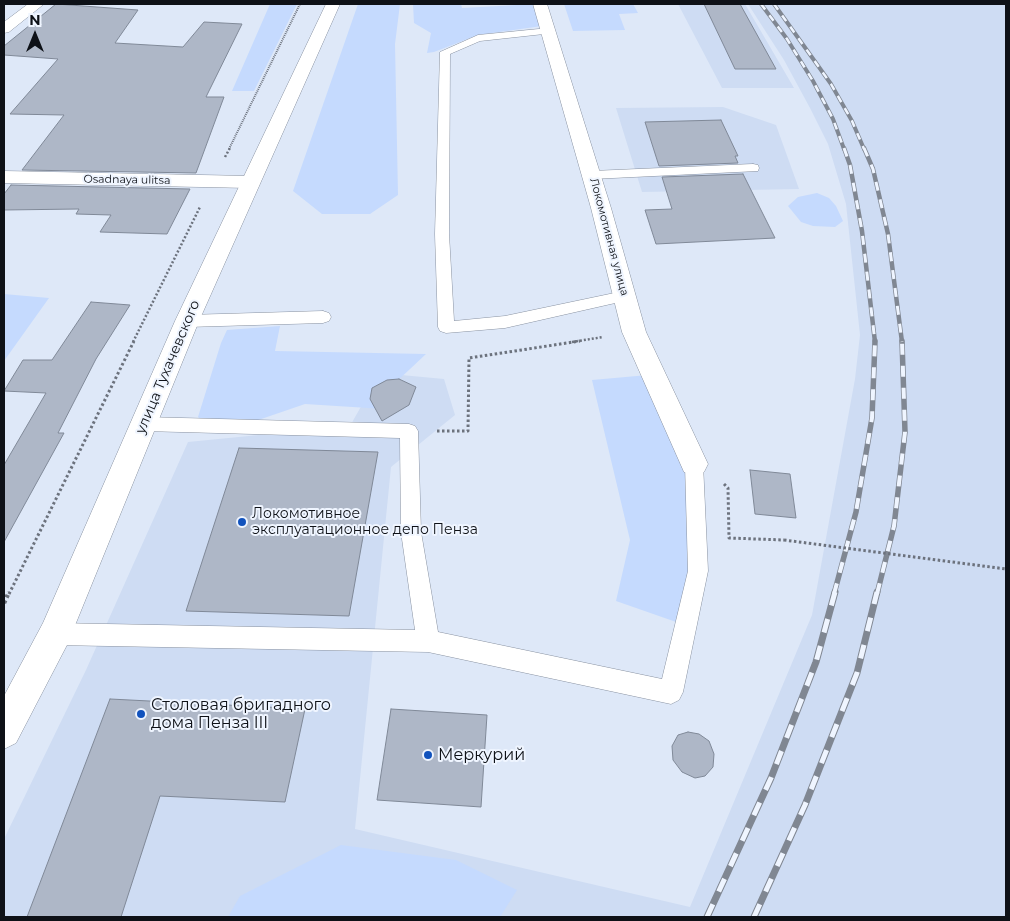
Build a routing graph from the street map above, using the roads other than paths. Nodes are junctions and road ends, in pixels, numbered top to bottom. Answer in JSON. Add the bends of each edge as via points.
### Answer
{"nodes":[{"id":1,"x":37,"y":4,"type":"edge"},
{"id":2,"x":333,"y":4,"type":"edge"},
{"id":3,"x":540,"y":4,"type":"edge"},
{"id":4,"x":4,"y":30,"type":"edge"},
{"id":5,"x":549,"y":31,"type":"junction"},
{"id":6,"x":752,"y":168,"type":"dead end"},
{"id":7,"x":592,"y":175,"type":"junction"},
{"id":8,"x":4,"y":177,"type":"edge"},
{"id":9,"x":250,"y":182,"type":"junction"},
{"id":10,"x":624,"y":296,"type":"junction"},
{"id":11,"x":323,"y":317,"type":"dead end"},
{"id":12,"x":187,"y":321,"type":"junction"},
{"id":13,"x":144,"y":424,"type":"junction"},
{"id":14,"x":694,"y":464,"type":"joint"},
{"id":15,"x":55,"y":634,"type":"junction"},
{"id":16,"x":428,"y":641,"type":"junction"},
{"id":17,"x":4,"y":731,"type":"edge"}],
"edges":[{"from":1,"to":4,"type":"street"},
{"from":2,"to":9,"type":"street","name":"улица Тухачевского"},
{"from":3,"to":5,"type":"street","name":"Локомотивная улица"},
{"from":5,"to":7,"type":"street","name":"Локомотивная улица"},
{"from":5,"to":10,"type":"lane","via":[[478,38],[445,52],[442,234],[446,327],[505,322]]},
{"from":6,"to":7,"type":"lane"},
{"from":7,"to":10,"type":"street","name":"Локомотивная улица"},
{"from":8,"to":9,"type":"street","name":"Osadnaya ulitsa"},
{"from":9,"to":12,"type":"street","name":"улица Тухачевского"},
{"from":10,"to":14,"type":"street","name":"Локомотивная улица","via":[[634,332]]},
{"from":11,"to":12,"type":"lane"},
{"from":12,"to":13,"type":"street","name":"улица Тухачевского"},
{"from":13,"to":15,"type":"street","name":"улица Тухачевского"},
{"from":13,"to":16,"type":"lane","via":[[409,432],[412,532]]},
{"from":14,"to":16,"type":"lane","via":[[698,571],[671,692]]},
{"from":15,"to":16,"type":"lane"},
{"from":15,"to":17,"type":"street","name":"улица Тухачевского"}]}
